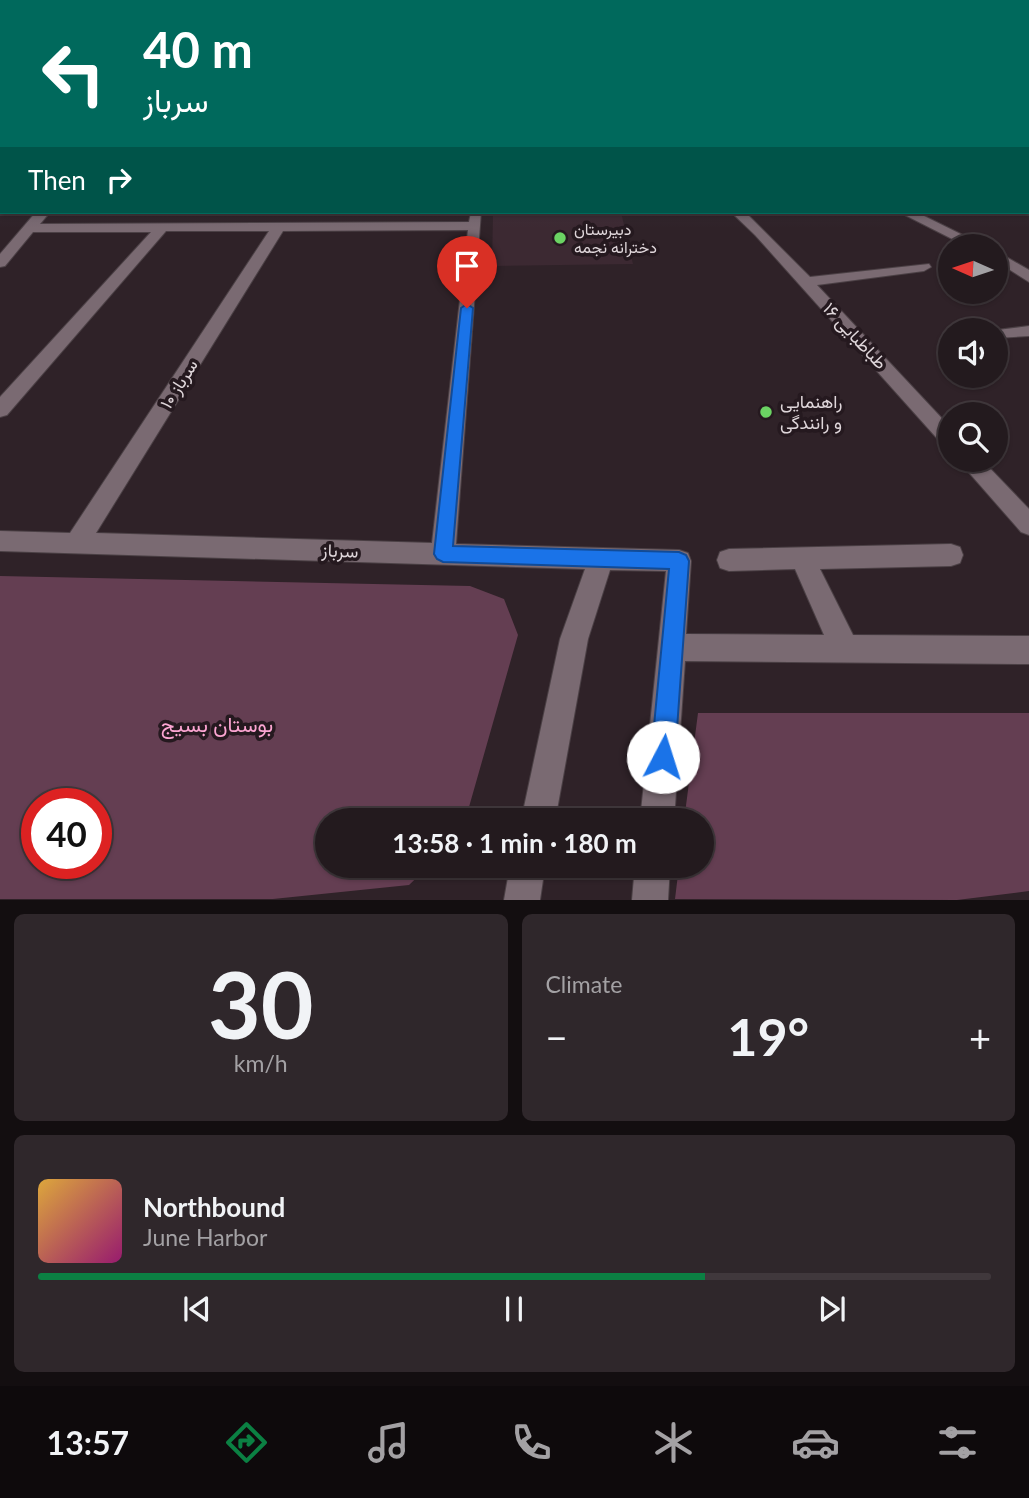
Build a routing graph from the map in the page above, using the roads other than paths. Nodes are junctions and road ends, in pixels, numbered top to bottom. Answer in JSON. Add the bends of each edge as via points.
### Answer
{"nodes":[{"id":1,"x":41,"y":214,"type":"edge"},
{"id":2,"x":740,"y":214,"type":"edge"},
{"id":3,"x":910,"y":214,"type":"edge"},
{"id":4,"x":338,"y":218,"type":"edge"},
{"id":5,"x":476,"y":219,"type":"edge"},
{"id":6,"x":280,"y":225,"type":"junction"},
{"id":7,"x":163,"y":226,"type":"junction"},
{"id":8,"x":29,"y":228,"type":"junction"},
{"id":9,"x":952,"y":234,"type":"edge"},
{"id":10,"x":0,"y":263,"type":"edge"},
{"id":11,"x":1008,"y":263,"type":"edge"},
{"id":12,"x":924,"y":267,"type":"dead end"},
{"id":13,"x":1029,"y":276,"type":"edge"},
{"id":14,"x":806,"y":282,"type":"junction"},
{"id":15,"x":1029,"y":331,"type":"edge"},
{"id":16,"x":1008,"y":332,"type":"edge"},
{"id":17,"x":0,"y":410,"type":"edge"},
{"id":18,"x":938,"y":427,"type":"edge"},
{"id":19,"x":980,"y":472,"type":"edge"},
{"id":20,"x":1029,"y":526,"type":"edge"},
{"id":21,"x":0,"y":541,"type":"edge"},
{"id":22,"x":77,"y":543,"type":"junction"},
{"id":23,"x":443,"y":554,"type":"junction"},
{"id":24,"x":951,"y":555,"type":"dead end"},
{"id":25,"x":802,"y":558,"type":"junction"},
{"id":26,"x":601,"y":559,"type":"junction"},
{"id":27,"x":729,"y":560,"type":"dead end"},
{"id":28,"x":673,"y":647,"type":"junction"},
{"id":29,"x":845,"y":649,"type":"junction"},
{"id":30,"x":1029,"y":650,"type":"edge"},
{"id":31,"x":541,"y":808,"type":"edge"},
{"id":32,"x":658,"y":808,"type":"edge"},
{"id":33,"x":526,"y":878,"type":"edge"},
{"id":34,"x":652,"y":878,"type":"edge"},
{"id":35,"x":522,"y":900,"type":"edge"},
{"id":36,"x":650,"y":900,"type":"edge"}],
"edges":[{"from":1,"to":8,"type":"street"},
{"from":2,"to":14,"type":"street","name":"طباطبایی ۱۶"},
{"from":3,"to":9,"type":"street"},
{"from":4,"to":5,"type":"street"},
{"from":4,"to":6,"type":"street"},
{"from":5,"to":23,"type":"street"},
{"from":6,"to":7,"type":"street"},
{"from":6,"to":22,"type":"street","name":"سرباز ۱۰"},
{"from":7,"to":8,"type":"street"},
{"from":7,"to":17,"type":"street"},
{"from":8,"to":10,"type":"street"},
{"from":11,"to":13,"type":"street"},
{"from":12,"to":14,"type":"street"},
{"from":14,"to":18,"type":"street","name":"طباطبایی ۱۶"},
{"from":15,"to":16,"type":"street"},
{"from":19,"to":20,"type":"street"},
{"from":21,"to":22,"type":"street","name":"سرباز"},
{"from":22,"to":23,"type":"street","name":"سرباز"},
{"from":23,"to":26,"type":"street","name":"سرباز"},
{"from":24,"to":25,"type":"street"},
{"from":25,"to":27,"type":"street"},
{"from":25,"to":29,"type":"street"},
{"from":26,"to":28,"type":"street","name":"سرباز","via":[[679,561]]},
{"from":26,"to":31,"type":"street","via":[[574,639]]},
{"from":28,"to":29,"type":"street"},
{"from":28,"to":32,"type":"street"},
{"from":29,"to":30,"type":"street"},
{"from":33,"to":35,"type":"street"},
{"from":34,"to":36,"type":"street"}]}
